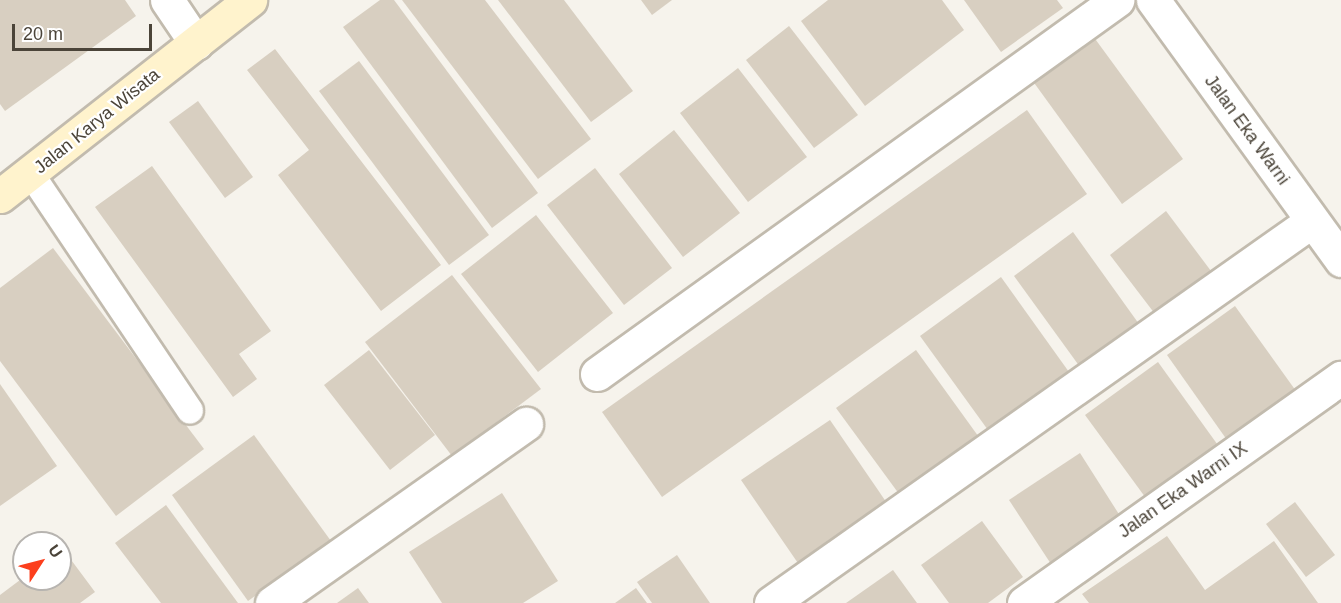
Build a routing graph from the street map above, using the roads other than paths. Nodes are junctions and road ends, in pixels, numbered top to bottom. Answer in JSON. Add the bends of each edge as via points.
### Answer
{"nodes":[{"id":1,"x":167,"y":0,"type":"edge"},
{"id":2,"x":250,"y":0,"type":"edge"},
{"id":3,"x":1117,"y":0,"type":"edge"},
{"id":4,"x":1153,"y":0,"type":"edge"},
{"id":5,"x":196,"y":43,"type":"junction"},
{"id":6,"x":31,"y":174,"type":"junction"},
{"id":7,"x":0,"y":196,"type":"edge"},
{"id":8,"x":1311,"y":221,"type":"junction"},
{"id":9,"x":1341,"y":260,"type":"edge"},
{"id":10,"x":597,"y":374,"type":"dead end"},
{"id":11,"x":1341,"y":378,"type":"edge"},
{"id":12,"x":190,"y":411,"type":"dead end"},
{"id":13,"x":526,"y":424,"type":"dead end"},
{"id":14,"x":272,"y":603,"type":"edge"},
{"id":15,"x":771,"y":603,"type":"edge"},
{"id":16,"x":1024,"y":603,"type":"edge"}],
"edges":[{"from":1,"to":5,"type":"street"},
{"from":2,"to":5,"type":"street","name":"Jalan Karya Wisata"},
{"from":3,"to":10,"type":"street"},
{"from":4,"to":8,"type":"street","name":"Jalan Eka Warni"},
{"from":5,"to":6,"type":"street","name":"Jalan Karya Wisata"},
{"from":6,"to":7,"type":"street","name":"Jalan Karya Wisata"},
{"from":6,"to":12,"type":"lane"},
{"from":8,"to":9,"type":"street","name":"Jalan Eka Warni"},
{"from":8,"to":15,"type":"street"},
{"from":11,"to":16,"type":"street","name":"Jalan Eka Warni IX"},
{"from":13,"to":14,"type":"street"}]}
